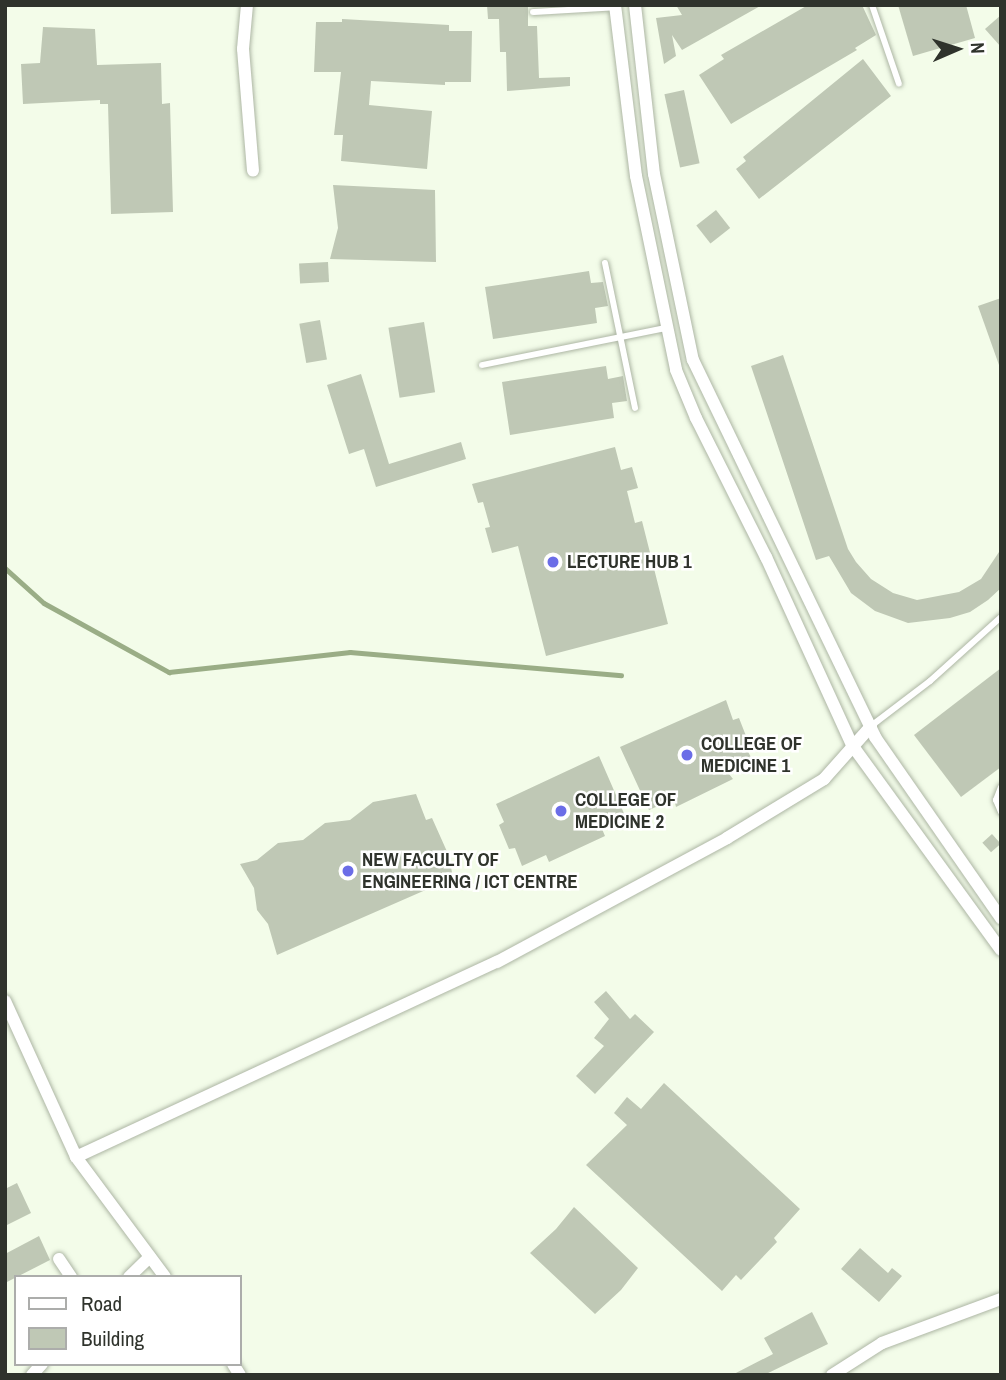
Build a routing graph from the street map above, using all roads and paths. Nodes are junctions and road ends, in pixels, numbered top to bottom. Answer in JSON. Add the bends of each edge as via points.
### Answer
{"nodes":[{"id":1,"x":247,"y":5,"type":"edge"},
{"id":2,"x":635,"y":5,"type":"edge"},
{"id":3,"x":872,"y":5,"type":"edge"},
{"id":4,"x":616,"y":6,"type":"edge"},
{"id":5,"x":533,"y":12,"type":"dead end"},
{"id":6,"x":899,"y":84,"type":"dead end"},
{"id":7,"x":253,"y":171,"type":"dead end"},
{"id":8,"x":605,"y":263,"type":"dead end"},
{"id":9,"x":676,"y":287,"type":"junction"},
{"id":10,"x":658,"y":292,"type":"junction"},
{"id":11,"x":666,"y":328,"type":"junction"},
{"id":12,"x":620,"y":337,"type":"junction"},
{"id":13,"x":482,"y":365,"type":"dead end"},
{"id":14,"x":635,"y":408,"type":"dead end"},
{"id":15,"x":1001,"y":617,"type":"edge"},
{"id":16,"x":871,"y":726,"type":"junction"},
{"id":17,"x":852,"y":745,"type":"junction"},
{"id":18,"x":1001,"y":787,"type":"edge"},
{"id":19,"x":1001,"y":812,"type":"edge"},
{"id":20,"x":1001,"y":918,"type":"edge"},
{"id":21,"x":999,"y":945,"type":"edge"},
{"id":22,"x":6,"y":1003,"type":"edge"},
{"id":23,"x":76,"y":1157,"type":"junction"},
{"id":24,"x":150,"y":1257,"type":"junction"},
{"id":25,"x":59,"y":1259,"type":"dead end"},
{"id":26,"x":70,"y":1275,"type":"edge"},
{"id":27,"x":131,"y":1275,"type":"edge"},
{"id":28,"x":164,"y":1275,"type":"edge"},
{"id":29,"x":1001,"y":1299,"type":"edge"},
{"id":30,"x":832,"y":1375,"type":"edge"}],
"edges":[{"from":1,"to":7,"type":"street","via":[[243,61]]},
{"from":2,"to":9,"type":"street","via":[[654,174]]},
{"from":3,"to":6,"type":"lane"},
{"from":4,"to":5,"type":"lane"},
{"from":4,"to":10,"type":"street","via":[[636,176]]},
{"from":8,"to":12,"type":"lane"},
{"from":9,"to":10,"type":"street"},
{"from":9,"to":16,"type":"street","via":[[693,360],[712,406]]},
{"from":10,"to":11,"type":"street"},
{"from":11,"to":12,"type":"lane"},
{"from":11,"to":17,"type":"street","via":[[695,418],[766,557]]},
{"from":12,"to":13,"type":"lane"},
{"from":12,"to":14,"type":"lane"},
{"from":15,"to":16,"type":"lane","via":[[920,690]]},
{"from":16,"to":17,"type":"street"},
{"from":16,"to":20,"type":"street"},
{"from":17,"to":21,"type":"street"},
{"from":17,"to":23,"type":"street","via":[[824,779],[759,819],[497,962]]},
{"from":18,"to":19,"type":"lane","via":[[996,800]]},
{"from":22,"to":23,"type":"street"},
{"from":23,"to":24,"type":"street"},
{"from":24,"to":27,"type":"street"},
{"from":24,"to":28,"type":"street"},
{"from":25,"to":26,"type":"street"},
{"from":29,"to":30,"type":"street","via":[[882,1343]]}]}
